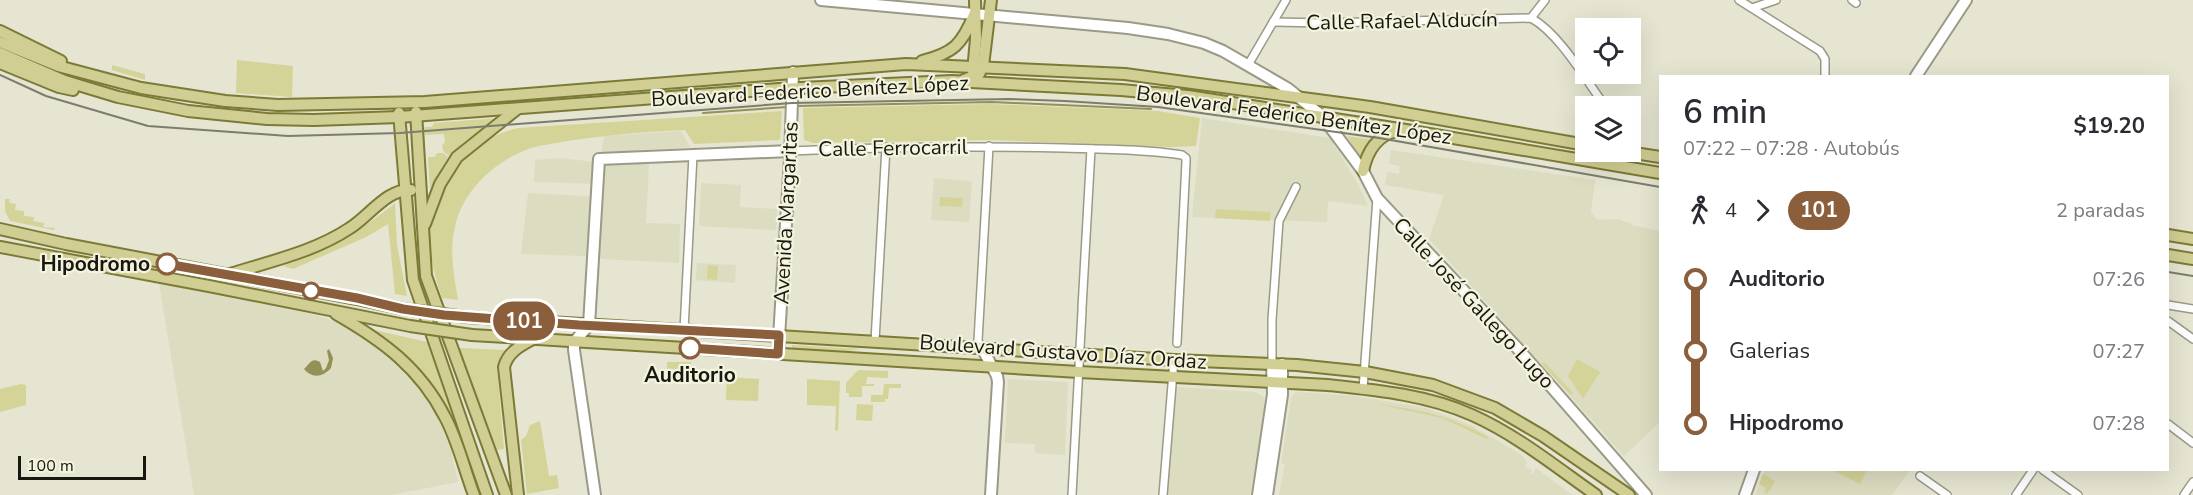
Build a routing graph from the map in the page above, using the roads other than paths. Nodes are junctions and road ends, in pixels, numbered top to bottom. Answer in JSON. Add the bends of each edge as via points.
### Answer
{"nodes":[{"id":1,"x":820,"y":0,"type":"edge"},
{"id":2,"x":975,"y":0,"type":"edge"},
{"id":3,"x":991,"y":0,"type":"edge"},
{"id":4,"x":1286,"y":0,"type":"edge"},
{"id":5,"x":1545,"y":0,"type":"edge"},
{"id":6,"x":1739,"y":0,"type":"edge"},
{"id":7,"x":1776,"y":0,"type":"edge"},
{"id":8,"x":1966,"y":0,"type":"edge"},
{"id":9,"x":1752,"y":8,"type":"junction"},
{"id":10,"x":974,"y":14,"type":"junction"},
{"id":11,"x":990,"y":16,"type":"junction"},
{"id":12,"x":1532,"y":18,"type":"junction"},
{"id":13,"x":1273,"y":22,"type":"junction"},
{"id":14,"x":0,"y":31,"type":"edge"},
{"id":15,"x":0,"y":42,"type":"edge"},
{"id":16,"x":0,"y":53,"type":"edge"},
{"id":17,"x":0,"y":63,"type":"edge"},
{"id":18,"x":906,"y":64,"type":"junction"},
{"id":19,"x":1248,"y":65,"type":"junction"},
{"id":20,"x":977,"y":70,"type":"junction"},
{"id":21,"x":793,"y":72,"type":"junction"},
{"id":22,"x":1825,"y":75,"type":"edge"},
{"id":23,"x":1917,"y":75,"type":"edge"},
{"id":24,"x":102,"y":79,"type":"junction"},
{"id":25,"x":952,"y":81,"type":"junction"},
{"id":26,"x":988,"y":84,"type":"junction"},
{"id":27,"x":792,"y":88,"type":"junction"},
{"id":28,"x":90,"y":90,"type":"junction"},
{"id":29,"x":1598,"y":96,"type":"edge"},
{"id":30,"x":415,"y":102,"type":"junction"},
{"id":31,"x":1306,"y":103,"type":"junction"},
{"id":32,"x":398,"y":104,"type":"junction"},
{"id":33,"x":517,"y":109,"type":"junction"},
{"id":34,"x":416,"y":116,"type":"junction"},
{"id":35,"x":1322,"y":116,"type":"junction"},
{"id":36,"x":399,"y":117,"type":"junction"},
{"id":37,"x":1406,"y":130,"type":"junction"},
{"id":38,"x":1575,"y":143,"type":"edge"},
{"id":39,"x":989,"y":146,"type":"junction"},
{"id":40,"x":886,"y":147,"type":"junction"},
{"id":41,"x":1091,"y":149,"type":"junction"},
{"id":42,"x":790,"y":151,"type":"junction"},
{"id":43,"x":1641,"y":154,"type":"edge"},
{"id":44,"x":693,"y":155,"type":"junction"},
{"id":45,"x":1659,"y":157,"type":"edge"},
{"id":46,"x":1363,"y":171,"type":"junction"},
{"id":47,"x":1659,"y":173,"type":"edge"},
{"id":48,"x":1296,"y":187,"type":"dead end"},
{"id":49,"x":405,"y":189,"type":"junction"},
{"id":50,"x":1377,"y":198,"type":"junction"},
{"id":51,"x":422,"y":200,"type":"junction"},
{"id":52,"x":0,"y":229,"type":"edge"},
{"id":53,"x":423,"y":233,"type":"junction"},
{"id":54,"x":2169,"y":235,"type":"edge"},
{"id":55,"x":2193,"y":239,"type":"edge"},
{"id":56,"x":0,"y":248,"type":"edge"},
{"id":57,"x":2169,"y":255,"type":"edge"},
{"id":58,"x":2193,"y":260,"type":"edge"},
{"id":59,"x":227,"y":275,"type":"junction"},
{"id":60,"x":2169,"y":305,"type":"edge"},
{"id":61,"x":325,"y":308,"type":"junction"},
{"id":62,"x":2193,"y":309,"type":"edge"},
{"id":63,"x":2169,"y":322,"type":"edge"},
{"id":64,"x":589,"y":325,"type":"junction"},
{"id":65,"x":684,"y":330,"type":"junction"},
{"id":66,"x":779,"y":335,"type":"junction"},
{"id":67,"x":533,"y":339,"type":"junction"},
{"id":68,"x":2193,"y":339,"type":"edge"},
{"id":69,"x":875,"y":341,"type":"junction"},
{"id":70,"x":574,"y":342,"type":"junction"},
{"id":71,"x":1177,"y":343,"type":"dead end"},
{"id":72,"x":982,"y":348,"type":"junction"},
{"id":73,"x":778,"y":354,"type":"junction"},
{"id":74,"x":1080,"y":354,"type":"junction"},
{"id":75,"x":1174,"y":360,"type":"junction"},
{"id":76,"x":1277,"y":364,"type":"junction"},
{"id":77,"x":991,"y":366,"type":"junction"},
{"id":78,"x":1079,"y":372,"type":"junction"},
{"id":79,"x":1365,"y":372,"type":"junction"},
{"id":80,"x":1173,"y":377,"type":"junction"},
{"id":81,"x":1279,"y":383,"type":"junction"},
{"id":82,"x":1363,"y":389,"type":"junction"},
{"id":83,"x":2169,"y":425,"type":"edge"},
{"id":84,"x":2193,"y":443,"type":"edge"},
{"id":85,"x":513,"y":453,"type":"junction"},
{"id":86,"x":494,"y":463,"type":"junction"},
{"id":87,"x":477,"y":465,"type":"junction"},
{"id":88,"x":464,"y":467,"type":"junction"},
{"id":89,"x":1754,"y":471,"type":"edge"},
{"id":90,"x":2033,"y":471,"type":"edge"},
{"id":91,"x":2044,"y":471,"type":"edge"},
{"id":92,"x":1920,"y":476,"type":"dead end"},
{"id":93,"x":2193,"y":482,"type":"edge"},
{"id":94,"x":474,"y":495,"type":"edge"},
{"id":95,"x":487,"y":495,"type":"edge"},
{"id":96,"x":506,"y":495,"type":"edge"},
{"id":97,"x":518,"y":495,"type":"edge"},
{"id":98,"x":595,"y":495,"type":"edge"},
{"id":99,"x":991,"y":495,"type":"edge"},
{"id":100,"x":1072,"y":495,"type":"edge"},
{"id":101,"x":1163,"y":495,"type":"edge"},
{"id":102,"x":1258,"y":495,"type":"edge"},
{"id":103,"x":1267,"y":495,"type":"edge"},
{"id":104,"x":1595,"y":495,"type":"edge"},
{"id":105,"x":1629,"y":495,"type":"edge"},
{"id":106,"x":1646,"y":495,"type":"edge"},
{"id":107,"x":1745,"y":495,"type":"edge"},
{"id":108,"x":1947,"y":495,"type":"edge"},
{"id":109,"x":2016,"y":495,"type":"edge"},
{"id":110,"x":2078,"y":495,"type":"edge"},
{"id":111,"x":2184,"y":495,"type":"edge"}],
"edges":[{"from":1,"to":10,"type":"street","name":"Calle José Gallego Lugo"},
{"from":2,"to":10,"type":"main road"},
{"from":3,"to":11,"type":"main road"},
{"from":4,"to":13,"type":"street"},
{"from":5,"to":12,"type":"street"},
{"from":6,"to":9,"type":"street"},
{"from":7,"to":9,"type":"street"},
{"from":8,"to":23,"type":"street"},
{"from":9,"to":22,"type":"street","via":[[1820,51],[1825,59]]},
{"from":10,"to":11,"type":"street","name":"Calle José Gallego Lugo"},
{"from":10,"to":18,"type":"main road","via":[[958,46],[940,56]]},
{"from":10,"to":20,"type":"main road"},
{"from":11,"to":19,"type":"street","name":"Calle José Gallego Lugo","via":[[1168,33],[1204,43]]},
{"from":11,"to":20,"type":"main road"},
{"from":12,"to":13,"type":"street","name":"Calle Rafael Alducín"},
{"from":12,"to":29,"type":"street","via":[[1553,36]]},
{"from":13,"to":19,"type":"street"},
{"from":14,"to":24,"type":"main road"},
{"from":15,"to":24,"type":"main road","name":"Boulevard Federico Benítez López"},
{"from":16,"to":28,"type":"main road","name":"Boulevard Federico Benítez López"},
{"from":17,"to":28,"type":"main road","via":[[59,87]]},
{"from":18,"to":20,"type":"main road","name":"Boulevard Federico Benítez López"},
{"from":18,"to":21,"type":"main road","name":"Boulevard Federico Benítez López"},
{"from":19,"to":31,"type":"street","name":"Calle José Gallego Lugo"},
{"from":20,"to":25,"type":"main road"},
{"from":20,"to":26,"type":"main road"},
{"from":20,"to":31,"type":"main road","name":"Boulevard Federico Benítez López","via":[[1125,74]]},
{"from":21,"to":27,"type":"street","name":"Avenida Margaritas"},
{"from":21,"to":30,"type":"main road","name":"Boulevard Federico Benítez López"},
{"from":24,"to":32,"type":"main road","name":"Boulevard Federico Benítez López","via":[[225,101],[278,105]]},
{"from":25,"to":26,"type":"main road","name":"Boulevard Federico Benítez López"},
{"from":25,"to":27,"type":"main road","name":"Boulevard Federico Benítez López"},
{"from":26,"to":35,"type":"main road","name":"Boulevard Federico Benítez López","via":[[1188,96]]},
{"from":27,"to":33,"type":"main road","name":"Boulevard Federico Benítez López"},
{"from":27,"to":42,"type":"street","name":"Avenida Margaritas"},
{"from":28,"to":36,"type":"main road","name":"Boulevard Federico Benítez López","via":[[226,116],[314,120]]},
{"from":30,"to":32,"type":"main road","name":"Boulevard Federico Benítez López"},
{"from":30,"to":34,"type":"main road"},
{"from":31,"to":35,"type":"street","name":"Calle José Gallego Lugo"},
{"from":31,"to":38,"type":"main road","name":"Boulevard Federico Benítez López","via":[[1370,107]]},
{"from":32,"to":36,"type":"main road"},
{"from":33,"to":34,"type":"main road","name":"Boulevard Federico Benítez López"},
{"from":33,"to":53,"type":"main road","via":[[452,164],[435,195]]},
{"from":34,"to":36,"type":"main road","name":"Boulevard Federico Benítez López"},
{"from":34,"to":51,"type":"main road"},
{"from":35,"to":37,"type":"main road","name":"Boulevard Federico Benítez López"},
{"from":35,"to":46,"type":"street","name":"Calle José Gallego Lugo"},
{"from":36,"to":49,"type":"main road"},
{"from":37,"to":46,"type":"main road","via":[[1379,138]]},
{"from":37,"to":47,"type":"main road","name":"Boulevard Federico Benítez López"},
{"from":39,"to":40,"type":"street","name":"Calle Ferrocarril"},
{"from":39,"to":41,"type":"street","name":"Calle Ferrocarril"},
{"from":39,"to":72,"type":"street","via":[[978,341]]},
{"from":40,"to":42,"type":"street","name":"Calle Ferrocarril"},
{"from":40,"to":69,"type":"street"},
{"from":41,"to":71,"type":"street","name":"Calle Ferrocarril","via":[[1178,154],[1186,158]]},
{"from":41,"to":74,"type":"street"},
{"from":42,"to":44,"type":"street","name":"Calle Ferrocarril"},
{"from":42,"to":66,"type":"street","name":"Avenida Margaritas"},
{"from":43,"to":45,"type":"main road"},
{"from":44,"to":64,"type":"street","name":"Calle Ferrocarril","via":[[599,159]]},
{"from":44,"to":65,"type":"street"},
{"from":46,"to":50,"type":"street","name":"Calle José Gallego Lugo"},
{"from":48,"to":76,"type":"street","via":[[1279,221],[1272,320]]},
{"from":49,"to":51,"type":"main road","via":[[415,191]]},
{"from":49,"to":59,"type":"main road","via":[[393,192],[355,225],[331,239]]},
{"from":49,"to":87,"type":"main road","via":[[413,280]]},
{"from":50,"to":79,"type":"street"},
{"from":50,"to":106,"type":"street","name":"Calle José Gallego Lugo","via":[[1520,351]]},
{"from":51,"to":53,"type":"main road"},
{"from":52,"to":59,"type":"main road","name":"Boulevard Gustavo Díaz Ordaz"},
{"from":53,"to":86,"type":"main road","via":[[428,283]]},
{"from":54,"to":55,"type":"main road"},
{"from":56,"to":61,"type":"main road","name":"Boulevard Gustavo Díaz Ordaz"},
{"from":57,"to":58,"type":"main road"},
{"from":59,"to":64,"type":"main road","name":"Boulevard Gustavo Díaz Ordaz","bridge":true,"via":[[403,309]]},
{"from":60,"to":62,"type":"street"},
{"from":61,"to":67,"type":"main road","name":"Boulevard Gustavo Díaz Ordaz","bridge":true,"via":[[410,326]]},
{"from":61,"to":88,"type":"main road","via":[[382,342],[410,366],[444,416]]},
{"from":63,"to":68,"type":"street"},
{"from":64,"to":65,"type":"main road","name":"Boulevard Gustavo Díaz Ordaz"},
{"from":64,"to":70,"type":"street"},
{"from":65,"to":66,"type":"main road","name":"Boulevard Gustavo Díaz Ordaz"},
{"from":66,"to":69,"type":"main road","name":"Boulevard Gustavo Díaz Ordaz"},
{"from":66,"to":73,"type":"street","name":"Avenida Margaritas"},
{"from":67,"to":70,"type":"main road","name":"Boulevard Gustavo Díaz Ordaz"},
{"from":67,"to":85,"type":"main road","via":[[513,351],[504,367]]},
{"from":69,"to":72,"type":"main road","name":"Boulevard Gustavo Díaz Ordaz"},
{"from":70,"to":73,"type":"main road","name":"Boulevard Gustavo Díaz Ordaz"},
{"from":70,"to":98,"type":"street"},
{"from":72,"to":74,"type":"main road","name":"Boulevard Gustavo Díaz Ordaz"},
{"from":72,"to":77,"type":"street"},
{"from":73,"to":77,"type":"main road","name":"Boulevard Gustavo Díaz Ordaz"},
{"from":74,"to":75,"type":"main road","name":"Boulevard Gustavo Díaz Ordaz"},
{"from":74,"to":78,"type":"street"},
{"from":75,"to":76,"type":"main road","name":"Boulevard Gustavo Díaz Ordaz"},
{"from":75,"to":80,"type":"street"},
{"from":76,"to":79,"type":"main road","name":"Boulevard Gustavo Díaz Ordaz"},
{"from":76,"to":81,"type":"street"},
{"from":77,"to":78,"type":"main road","name":"Boulevard Gustavo Díaz Ordaz"},
{"from":77,"to":99,"type":"street","via":[[998,382]]},
{"from":78,"to":80,"type":"main road","name":"Boulevard Gustavo Díaz Ordaz"},
{"from":78,"to":100,"type":"street"},
{"from":79,"to":82,"type":"street"},
{"from":79,"to":105,"type":"main road","name":"Boulevard Gustavo Díaz Ordaz","via":[[1434,385],[1488,405],[1543,436]]},
{"from":80,"to":81,"type":"main road","name":"Boulevard Gustavo Díaz Ordaz"},
{"from":80,"to":101,"type":"street"},
{"from":81,"to":82,"type":"main road","name":"Boulevard Gustavo Díaz Ordaz"},
{"from":81,"to":102,"type":"street"},
{"from":81,"to":103,"type":"street"},
{"from":82,"to":104,"type":"main road","name":"Boulevard Gustavo Díaz Ordaz","via":[[1413,397],[1471,414],[1522,443]]},
{"from":83,"to":84,"type":"street"},
{"from":85,"to":86,"type":"main road"},
{"from":85,"to":97,"type":"main road"},
{"from":86,"to":87,"type":"main road"},
{"from":86,"to":96,"type":"main road"},
{"from":87,"to":88,"type":"main road"},
{"from":87,"to":95,"type":"main road"},
{"from":88,"to":94,"type":"main road"},
{"from":89,"to":107,"type":"street"},
{"from":90,"to":109,"type":"street"},
{"from":91,"to":110,"type":"street"},
{"from":92,"to":108,"type":"street"},
{"from":93,"to":111,"type":"street"}]}
